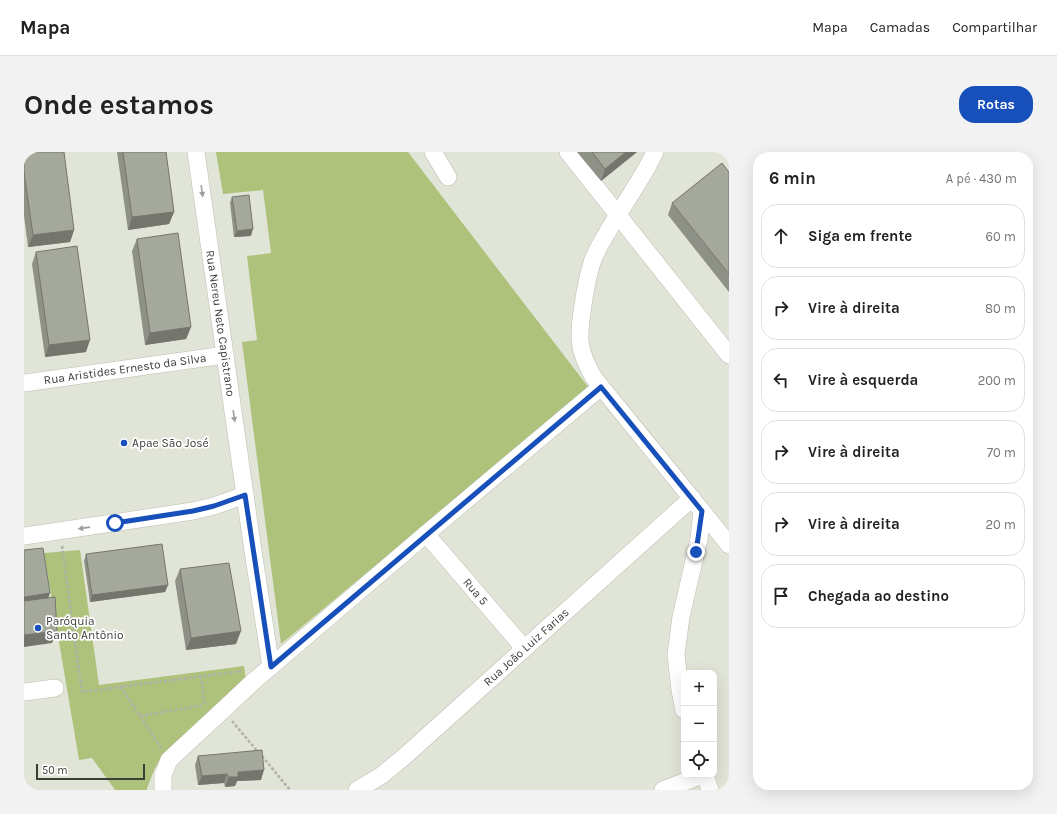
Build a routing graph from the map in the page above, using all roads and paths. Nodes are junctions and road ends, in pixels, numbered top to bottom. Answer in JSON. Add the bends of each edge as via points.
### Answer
{"nodes":[{"id":1,"x":196,"y":152,"type":"edge"},
{"id":2,"x":433,"y":152,"type":"edge"},
{"id":3,"x":568,"y":152,"type":"edge"},
{"id":4,"x":655,"y":152,"type":"edge"},
{"id":5,"x":448,"y":177,"type":"dead end"},
{"id":6,"x":617,"y":214,"type":"junction"},
{"id":7,"x":225,"y":354,"type":"junction"},
{"id":8,"x":729,"y":355,"type":"edge"},
{"id":9,"x":24,"y":383,"type":"edge"},
{"id":10,"x":601,"y":387,"type":"junction"},
{"id":11,"x":245,"y":495,"type":"junction"},
{"id":12,"x":697,"y":505,"type":"junction"},
{"id":13,"x":60,"y":531,"type":"junction"},
{"id":14,"x":426,"y":534,"type":"junction"},
{"id":15,"x":24,"y":536,"type":"edge"},
{"id":16,"x":729,"y":545,"type":"edge"},
{"id":17,"x":524,"y":648,"type":"junction"},
{"id":18,"x":271,"y":667,"type":"junction"},
{"id":19,"x":201,"y":676,"type":"junction"},
{"id":20,"x":121,"y":687,"type":"junction"},
{"id":21,"x":55,"y":688,"type":"dead end"},
{"id":22,"x":24,"y":692,"type":"edge"},
{"id":23,"x":205,"y":705,"type":"junction"},
{"id":24,"x":228,"y":705,"type":"junction"},
{"id":25,"x":683,"y":706,"type":"edge"},
{"id":26,"x":140,"y":716,"type":"junction"},
{"id":27,"x":169,"y":760,"type":"junction"},
{"id":28,"x":695,"y":778,"type":"edge"},
{"id":29,"x":704,"y":778,"type":"edge"},
{"id":30,"x":163,"y":790,"type":"edge"},
{"id":31,"x":290,"y":790,"type":"edge"},
{"id":32,"x":357,"y":790,"type":"edge"},
{"id":33,"x":662,"y":790,"type":"edge"},
{"id":34,"x":710,"y":790,"type":"edge"}],
"edges":[{"from":1,"to":7,"type":"street","name":"Rua Nereu Neto Capistrano","one_way":true},
{"from":2,"to":5,"type":"street"},
{"from":3,"to":6,"type":"street"},
{"from":4,"to":6,"type":"street"},
{"from":6,"to":8,"type":"street"},
{"from":6,"to":10,"type":"street","via":[[591,265],[580,328],[580,344],[584,359]]},
{"from":7,"to":9,"type":"street","name":"Rua Aristides Ernesto da Silva"},
{"from":7,"to":11,"type":"street","name":"Rua Nereu Neto Capistrano","one_way":true},
{"from":10,"to":12,"type":"street"},
{"from":10,"to":14,"type":"street"},
{"from":11,"to":13,"type":"street","one_way":true,"via":[[193,511]]},
{"from":11,"to":18,"type":"street","name":"Rua Nereu Neto Capistrano"},
{"from":12,"to":16,"type":"street"},
{"from":12,"to":17,"type":"street","name":"Rua João Luiz Farias"},
{"from":12,"to":25,"type":"street","via":[[696,552],[681,617],[676,654]]},
{"from":13,"to":15,"type":"street"},
{"from":13,"to":20,"type":"path","via":[[82,692]]},
{"from":14,"to":17,"type":"street","name":"Rua 5"},
{"from":14,"to":18,"type":"street"},
{"from":17,"to":32,"type":"street","name":"Rua João Luiz Farias","via":[[405,756],[382,775]]},
{"from":18,"to":19,"type":"path"},
{"from":18,"to":24,"type":"street"},
{"from":19,"to":20,"type":"path"},
{"from":19,"to":23,"type":"path"},
{"from":20,"to":26,"type":"path"},
{"from":21,"to":22,"type":"street"},
{"from":23,"to":24,"type":"path"},
{"from":23,"to":26,"type":"path"},
{"from":24,"to":27,"type":"street"},
{"from":24,"to":31,"type":"path"},
{"from":26,"to":27,"type":"path"},
{"from":27,"to":30,"type":"street","via":[[163,775]]},
{"from":28,"to":33,"type":"street"},
{"from":29,"to":34,"type":"street"}]}
